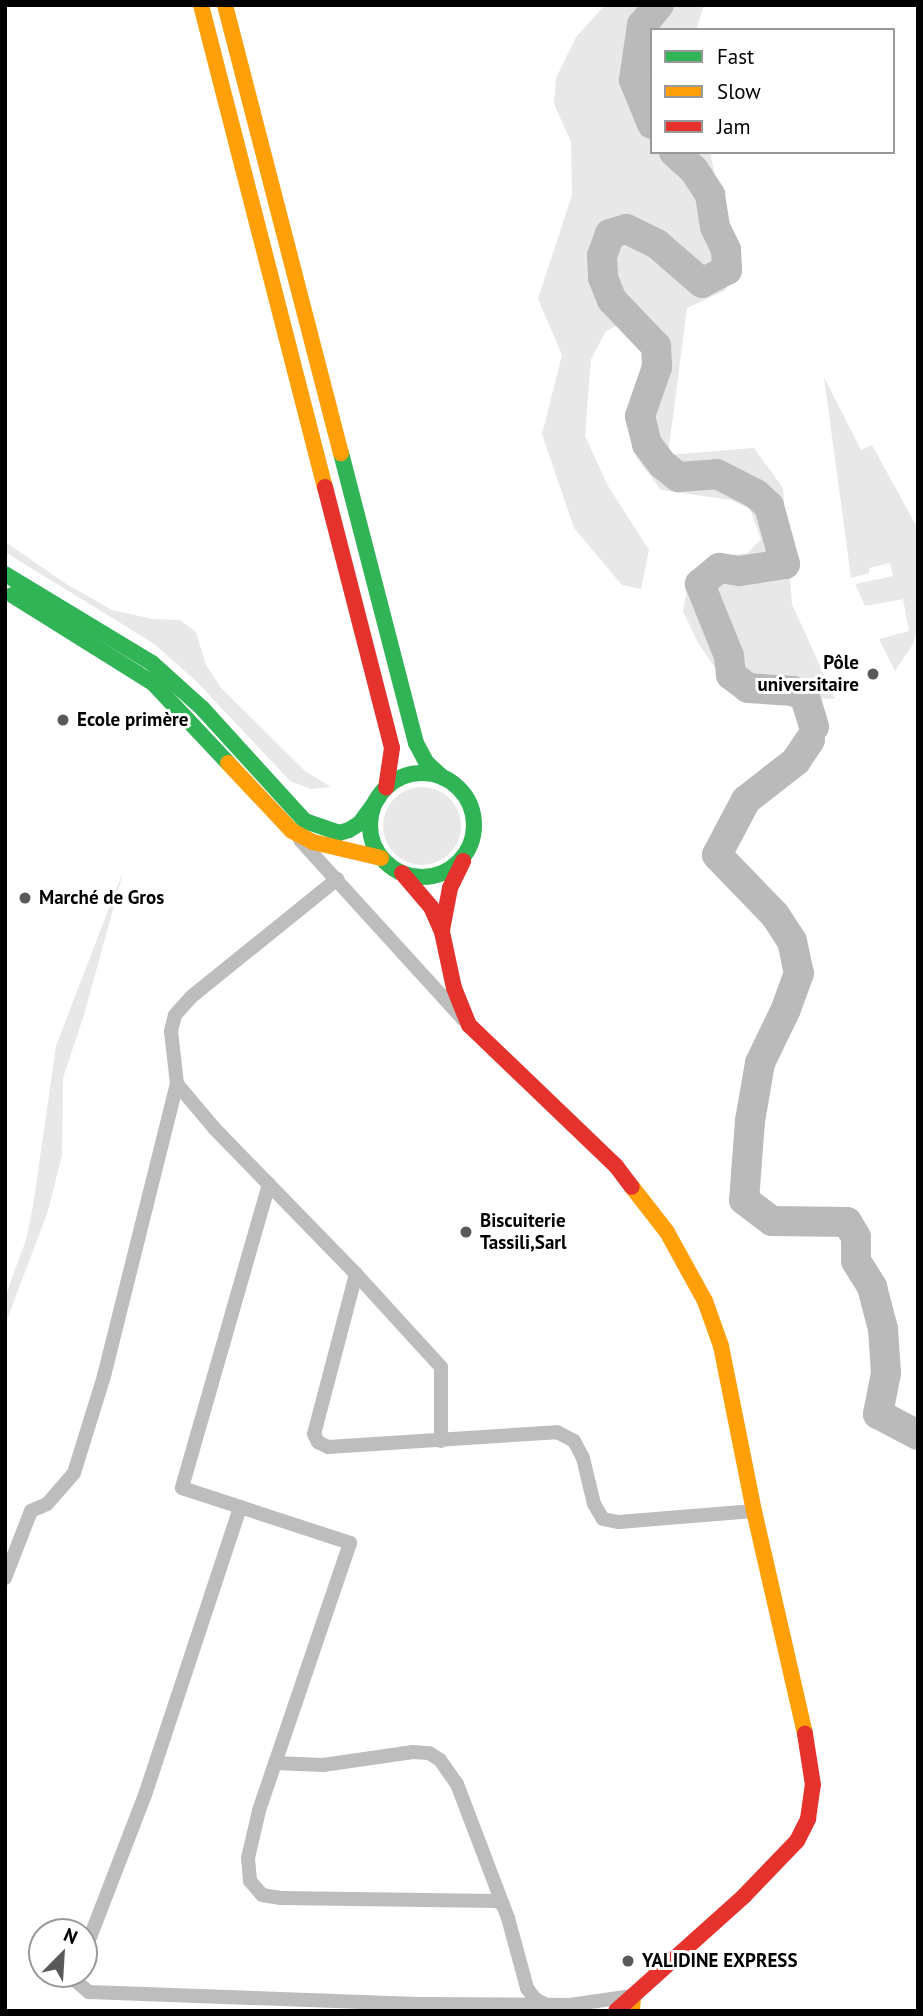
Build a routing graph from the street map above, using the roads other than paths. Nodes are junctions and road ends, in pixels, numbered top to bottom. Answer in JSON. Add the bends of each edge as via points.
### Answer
{"nodes":[{"id":1,"x":201,"y":5,"type":"edge"},
{"id":2,"x":225,"y":5,"type":"edge"},
{"id":3,"x":5,"y":574,"type":"edge"},
{"id":4,"x":5,"y":590,"type":"edge"},
{"id":5,"x":443,"y":778,"type":"junction"},
{"id":6,"x":383,"y":792,"type":"junction"},
{"id":7,"x":292,"y":831,"type":"junction"},
{"id":8,"x":471,"y":844,"type":"junction"},
{"id":9,"x":381,"y":858,"type":"junction"},
{"id":10,"x":402,"y":873,"type":"junction"},
{"id":11,"x":337,"y":879,"type":"junction"},
{"id":12,"x":442,"y":932,"type":"junction"},
{"id":13,"x":469,"y":1026,"type":"junction"},
{"id":14,"x":177,"y":1084,"type":"junction"},
{"id":15,"x":268,"y":1184,"type":"junction"},
{"id":16,"x":356,"y":1274,"type":"junction"},
{"id":17,"x":441,"y":1441,"type":"junction"},
{"id":18,"x":240,"y":1507,"type":"junction"},
{"id":19,"x":754,"y":1511,"type":"junction"},
{"id":20,"x":5,"y":1578,"type":"edge"},
{"id":21,"x":275,"y":1763,"type":"junction"},
{"id":22,"x":503,"y":1905,"type":"junction"},
{"id":23,"x":97,"y":1918,"type":"edge"},
{"id":24,"x":83,"y":1988,"type":"edge"},
{"id":25,"x":625,"y":2006,"type":"edge"},
{"id":26,"x":554,"y":2008,"type":"edge"}],
"edges":[{"from":1,"to":6,"type":"main road","via":[[392,748]]},
{"from":2,"to":5,"type":"main road","via":[[416,743],[426,762]]},
{"from":3,"to":6,"type":"main road","via":[[152,663],[202,708],[305,821],[339,833],[349,830],[360,823]]},
{"from":4,"to":7,"type":"main road","via":[[153,683]]},
{"from":5,"to":6,"type":"main road","via":[[407,776]]},
{"from":5,"to":8,"type":"main road","via":[[470,805]]},
{"from":6,"to":9,"type":"main road","via":[[370,821]]},
{"from":7,"to":9,"type":"main road","via":[[313,842]]},
{"from":7,"to":11,"type":"street"},
{"from":8,"to":10,"type":"main road","via":[[463,858],[442,873],[418,877]]},
{"from":8,"to":12,"type":"main road","via":[[450,888]]},
{"from":9,"to":10,"type":"main road"},
{"from":10,"to":12,"type":"main road","via":[[431,907]]},
{"from":11,"to":13,"type":"street"},
{"from":11,"to":14,"type":"street","via":[[175,1014],[171,1031]]},
{"from":12,"to":13,"type":"main road","via":[[454,988]]},
{"from":13,"to":19,"type":"main road","via":[[615,1166],[667,1232],[705,1301],[720,1346]]},
{"from":14,"to":15,"type":"street"},
{"from":14,"to":20,"type":"street","via":[[81,1453],[74,1473],[47,1504],[31,1511]]},
{"from":15,"to":16,"type":"street"},
{"from":15,"to":18,"type":"street","via":[[182,1488]]},
{"from":16,"to":17,"type":"street","via":[[441,1367]]},
{"from":16,"to":17,"type":"street","via":[[314,1433],[318,1442],[328,1447]]},
{"from":17,"to":19,"type":"street","via":[[557,1433],[573,1441],[583,1458],[594,1504],[603,1519],[619,1522]]},
{"from":18,"to":21,"type":"street","via":[[350,1543]]},
{"from":18,"to":23,"type":"street","via":[[145,1795]]},
{"from":19,"to":25,"type":"main road","via":[[805,1735],[813,1784],[808,1819],[782,1859]]},
{"from":21,"to":22,"type":"street","via":[[323,1765],[413,1752],[440,1760],[457,1784]]},
{"from":21,"to":22,"type":"street","via":[[248,1858],[250,1881],[262,1895],[357,1901],[479,1900]]},
{"from":22,"to":26,"type":"street","via":[[527,1988],[535,1999]]},
{"from":24,"to":26,"type":"street","via":[[89,1992]]},
{"from":25,"to":26,"type":"street"}]}
